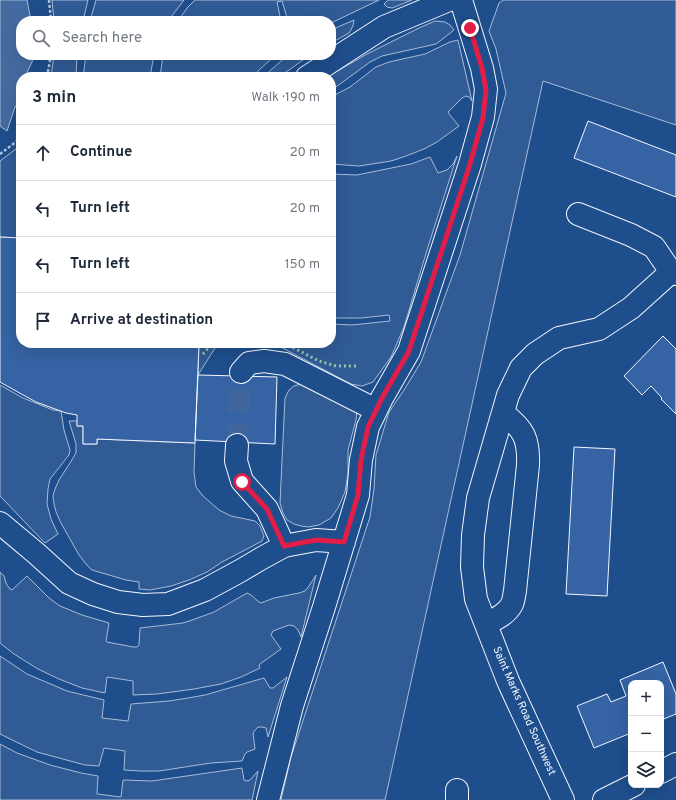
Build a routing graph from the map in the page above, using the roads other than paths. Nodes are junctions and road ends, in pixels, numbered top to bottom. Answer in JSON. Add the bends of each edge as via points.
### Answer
{"nodes":[{"id":1,"x":449,"y":0,"type":"edge"},
{"id":2,"x":461,"y":0,"type":"edge"},
{"id":3,"x":336,"y":59,"type":"edge"},
{"id":4,"x":334,"y":60,"type":"edge"},
{"id":5,"x":316,"y":72,"type":"edge"},
{"id":6,"x":578,"y":214,"type":"dead end"},
{"id":7,"x":673,"y":273,"type":"edge"},
{"id":8,"x":242,"y":372,"type":"dead end"},
{"id":9,"x":376,"y":410,"type":"junction"},
{"id":10,"x":503,"y":413,"type":"junction"},
{"id":11,"x":237,"y":445,"type":"tunnel mouth"},
{"id":12,"x":0,"y":523,"type":"edge"},
{"id":13,"x":344,"y":542,"type":"junction"},
{"id":14,"x":284,"y":546,"type":"junction"},
{"id":15,"x":486,"y":624,"type":"junction"},
{"id":16,"x":676,"y":764,"type":"edge"},
{"id":17,"x":664,"y":770,"type":"edge"},
{"id":18,"x":628,"y":788,"type":"edge"},
{"id":19,"x":268,"y":800,"type":"edge"},
{"id":20,"x":563,"y":800,"type":"edge"},
{"id":21,"x":604,"y":800,"type":"edge"}],
"edges":[{"from":1,"to":3,"type":"street","via":[[384,27]]},
{"from":2,"to":9,"type":"street","via":[[482,68],[486,90],[483,118],[409,351]]},
{"from":4,"to":5,"type":"street"},
{"from":6,"to":7,"type":"street","via":[[654,247]]},
{"from":7,"to":10,"type":"street","name":"Saint Marks Road Southwest","via":[[631,308],[599,329],[559,338],[535,354],[522,368],[508,395]]},
{"from":8,"to":9,"type":"street","via":[[249,363],[264,361],[285,364]]},
{"from":9,"to":13,"type":"street","via":[[368,427],[361,460],[358,495]]},
{"from":10,"to":15,"type":"street","name":"Saint Marks Road Southwest","via":[[478,498],[473,535],[472,567],[476,599]]},
{"from":10,"to":15,"type":"street","via":[[523,433],[527,442],[528,465],[512,604],[501,616]]},
{"from":11,"to":14,"type":"street","via":[[236,461],[242,482],[267,509]]},
{"from":12,"to":14,"type":"street","via":[[69,583],[118,602],[142,605],[168,604],[205,590]]},
{"from":13,"to":14,"type":"street","via":[[316,540]]},
{"from":13,"to":19,"type":"street","via":[[292,706]]},
{"from":15,"to":20,"type":"street","name":"Saint Marks Road Southwest","via":[[508,681]]},
{"from":16,"to":17,"type":"street"},
{"from":18,"to":21,"type":"street"}]}
